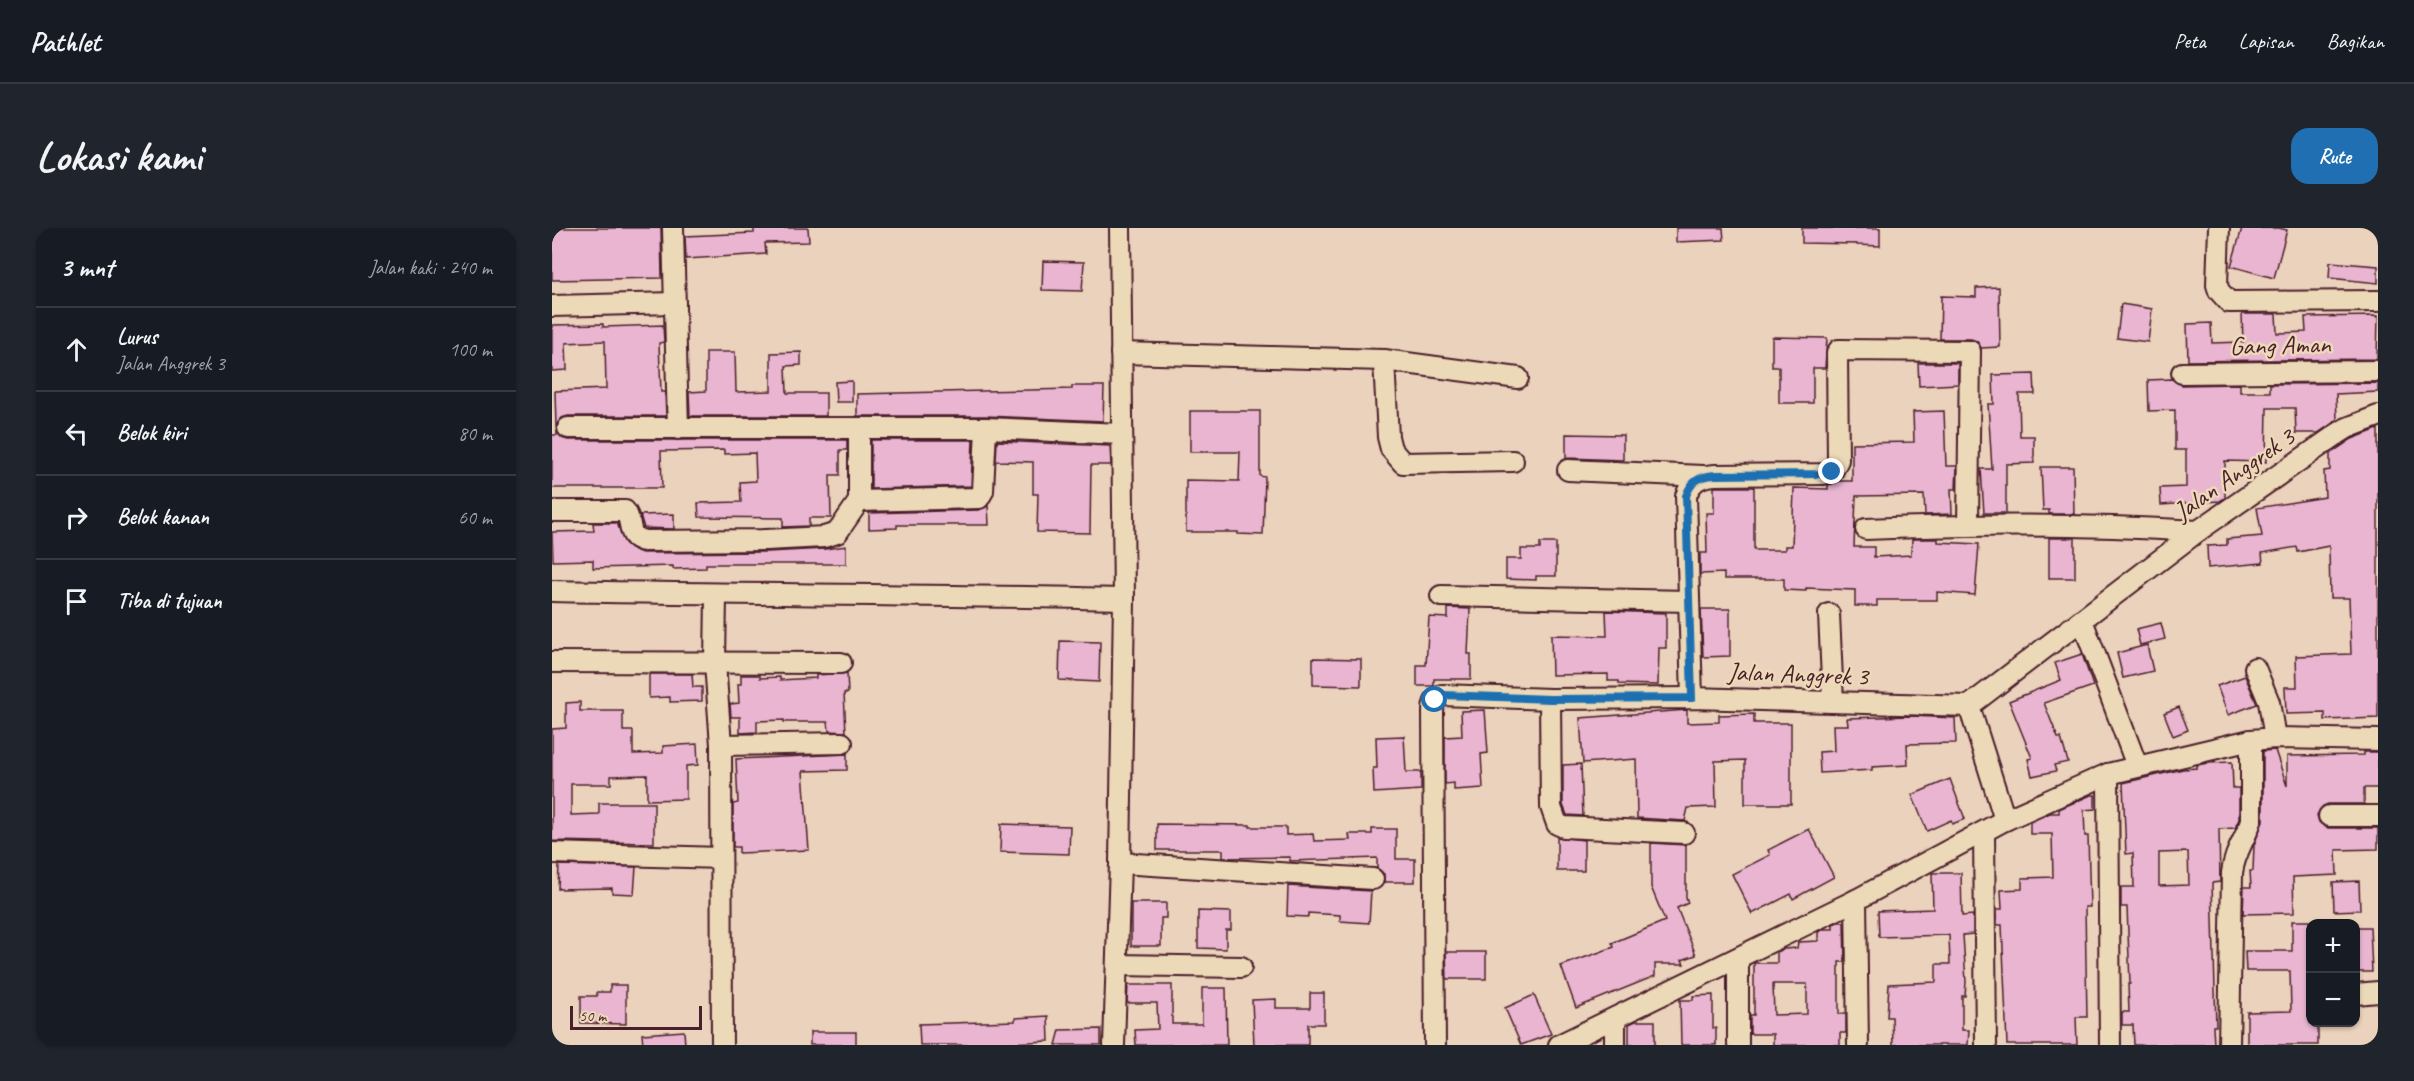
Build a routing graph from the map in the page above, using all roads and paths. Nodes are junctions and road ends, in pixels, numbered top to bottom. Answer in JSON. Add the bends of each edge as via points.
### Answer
{"nodes":[{"id":1,"x":673,"y":228,"type":"edge"},
{"id":2,"x":1120,"y":228,"type":"edge"},
{"id":3,"x":2219,"y":228,"type":"edge"},
{"id":4,"x":2378,"y":301,"type":"edge"},
{"id":5,"x":675,"y":303,"type":"junction"},
{"id":6,"x":552,"y":306,"type":"edge"},
{"id":7,"x":1121,"y":353,"type":"junction"},
{"id":8,"x":1384,"y":360,"type":"junction"},
{"id":9,"x":2378,"y":371,"type":"edge"},
{"id":10,"x":2182,"y":373,"type":"dead end"},
{"id":11,"x":1518,"y":378,"type":"dead end"},
{"id":12,"x":2378,"y":416,"type":"edge"},
{"id":13,"x":568,"y":428,"type":"dead end"},
{"id":14,"x":860,"y":428,"type":"junction"},
{"id":15,"x":986,"y":428,"type":"junction"},
{"id":16,"x":678,"y":429,"type":"junction"},
{"id":17,"x":1121,"y":434,"type":"junction"},
{"id":18,"x":1513,"y":461,"type":"dead end"},
{"id":19,"x":1568,"y":470,"type":"dead end"},
{"id":20,"x":1703,"y":476,"type":"junction"},
{"id":21,"x":858,"y":501,"type":"junction"},
{"id":22,"x":552,"y":511,"type":"edge"},
{"id":23,"x":1968,"y":525,"type":"junction"},
{"id":24,"x":1866,"y":529,"type":"dead end"},
{"id":25,"x":2198,"y":531,"type":"junction"},
{"id":26,"x":552,"y":591,"type":"edge"},
{"id":27,"x":716,"y":595,"type":"junction"},
{"id":28,"x":1441,"y":596,"type":"dead end"},
{"id":29,"x":1124,"y":599,"type":"junction"},
{"id":30,"x":1689,"y":601,"type":"junction"},
{"id":31,"x":1829,"y":614,"type":"dead end"},
{"id":32,"x":2082,"y":620,"type":"junction"},
{"id":33,"x":552,"y":662,"type":"edge"},
{"id":34,"x":715,"y":663,"type":"junction"},
{"id":35,"x":841,"y":663,"type":"dead end"},
{"id":36,"x":2254,"y":668,"type":"dead end"},
{"id":37,"x":1692,"y":698,"type":"junction"},
{"id":38,"x":1550,"y":699,"type":"junction"},
{"id":39,"x":1833,"y":702,"type":"junction"},
{"id":40,"x":1969,"y":706,"type":"junction"},
{"id":41,"x":2275,"y":738,"type":"junction"},
{"id":42,"x":2251,"y":740,"type":"junction"},
{"id":43,"x":2378,"y":741,"type":"edge"},
{"id":44,"x":842,"y":743,"type":"dead end"},
{"id":45,"x":721,"y":745,"type":"junction"},
{"id":46,"x":2138,"y":766,"type":"junction"},
{"id":47,"x":2108,"y":774,"type":"junction"},
{"id":48,"x":2329,"y":816,"type":"dead end"},
{"id":49,"x":2378,"y":816,"type":"edge"},
{"id":50,"x":2006,"y":820,"type":"junction"},
{"id":51,"x":1984,"y":832,"type":"junction"},
{"id":52,"x":1684,"y":833,"type":"dead end"},
{"id":53,"x":552,"y":852,"type":"edge"},
{"id":54,"x":721,"y":858,"type":"junction"},
{"id":55,"x":1120,"y":863,"type":"junction"},
{"id":56,"x":1373,"y":879,"type":"dead end"},
{"id":57,"x":1856,"y":900,"type":"junction"},
{"id":58,"x":1738,"y":959,"type":"junction"},
{"id":59,"x":1117,"y":965,"type":"junction"},
{"id":60,"x":1242,"y":967,"type":"dead end"},
{"id":61,"x":2378,"y":992,"type":"edge"},
{"id":62,"x":2360,"y":993,"type":"edge"},
{"id":63,"x":1615,"y":1018,"type":"junction"},
{"id":64,"x":722,"y":1045,"type":"edge"},
{"id":65,"x":1114,"y":1045,"type":"edge"},
{"id":66,"x":1435,"y":1045,"type":"edge"},
{"id":67,"x":1559,"y":1045,"type":"edge"},
{"id":68,"x":1615,"y":1045,"type":"edge"},
{"id":69,"x":1738,"y":1045,"type":"edge"},
{"id":70,"x":1858,"y":1045,"type":"edge"},
{"id":71,"x":1986,"y":1045,"type":"edge"},
{"id":72,"x":2110,"y":1045,"type":"edge"},
{"id":73,"x":2229,"y":1045,"type":"edge"}],
"edges":[{"from":1,"to":5,"type":"street"},
{"from":2,"to":7,"type":"street"},
{"from":3,"to":4,"type":"street","via":[[2217,285],[2229,302]]},
{"from":5,"to":6,"type":"street"},
{"from":5,"to":16,"type":"street"},
{"from":7,"to":8,"type":"street"},
{"from":7,"to":17,"type":"street"},
{"from":8,"to":11,"type":"street"},
{"from":8,"to":18,"type":"street","via":[[1388,437],[1391,449],[1402,463]]},
{"from":9,"to":10,"type":"street","name":"Gang Aman"},
{"from":12,"to":25,"type":"street","name":"Jalan Anggrek 3","via":[[2336,435]]},
{"from":13,"to":16,"type":"street"},
{"from":14,"to":15,"type":"street"},
{"from":14,"to":16,"type":"street"},
{"from":14,"to":21,"type":"street"},
{"from":15,"to":17,"type":"street"},
{"from":15,"to":21,"type":"street","via":[[983,491],[979,498]]},
{"from":17,"to":29,"type":"street"},
{"from":19,"to":20,"type":"street"},
{"from":20,"to":23,"type":"street","via":[[1832,472],[1838,460],[1837,353],[1841,349],[1968,349]]},
{"from":20,"to":30,"type":"street","via":[[1689,486],[1686,496]]},
{"from":21,"to":22,"type":"street","via":[[841,530],[832,536],[766,540],[645,541],[630,532],[625,511]]},
{"from":23,"to":24,"type":"street"},
{"from":23,"to":25,"type":"street"},
{"from":25,"to":32,"type":"street","name":"Jalan Anggrek 3"},
{"from":26,"to":27,"type":"street"},
{"from":27,"to":29,"type":"street","via":[[928,594]]},
{"from":27,"to":34,"type":"street"},
{"from":28,"to":30,"type":"street"},
{"from":29,"to":55,"type":"street"},
{"from":30,"to":37,"type":"street"},
{"from":31,"to":39,"type":"street"},
{"from":32,"to":40,"type":"street","name":"Jalan Anggrek 3"},
{"from":32,"to":46,"type":"street"},
{"from":33,"to":34,"type":"street"},
{"from":34,"to":35,"type":"street"},
{"from":34,"to":45,"type":"street"},
{"from":36,"to":41,"type":"street","via":[[2269,702]]},
{"from":37,"to":38,"type":"street","name":"Jalan Anggrek 3"},
{"from":37,"to":39,"type":"street","name":"Jalan Anggrek 3"},
{"from":38,"to":52,"type":"street","via":[[1551,807],[1557,824]]},
{"from":38,"to":66,"type":"street","name":"Jalan Anggrek 3","via":[[1442,695],[1433,706]]},
{"from":39,"to":40,"type":"street","name":"Jalan Anggrek 3"},
{"from":40,"to":50,"type":"street"},
{"from":41,"to":42,"type":"street"},
{"from":41,"to":43,"type":"street"},
{"from":42,"to":46,"type":"street"},
{"from":42,"to":73,"type":"street","via":[[2250,821],[2234,858],[2232,873]]},
{"from":44,"to":45,"type":"street"},
{"from":45,"to":54,"type":"street"},
{"from":46,"to":47,"type":"street"},
{"from":47,"to":50,"type":"street"},
{"from":47,"to":72,"type":"street"},
{"from":48,"to":49,"type":"street"},
{"from":50,"to":51,"type":"street"},
{"from":51,"to":57,"type":"street"},
{"from":51,"to":71,"type":"street"},
{"from":53,"to":54,"type":"street"},
{"from":54,"to":64,"type":"street"},
{"from":55,"to":56,"type":"street"},
{"from":55,"to":59,"type":"street"},
{"from":57,"to":58,"type":"street"},
{"from":57,"to":70,"type":"street"},
{"from":58,"to":63,"type":"street"},
{"from":58,"to":69,"type":"street"},
{"from":59,"to":60,"type":"street"},
{"from":59,"to":65,"type":"street"},
{"from":61,"to":62,"type":"street"},
{"from":63,"to":67,"type":"street"},
{"from":63,"to":68,"type":"street"}]}
